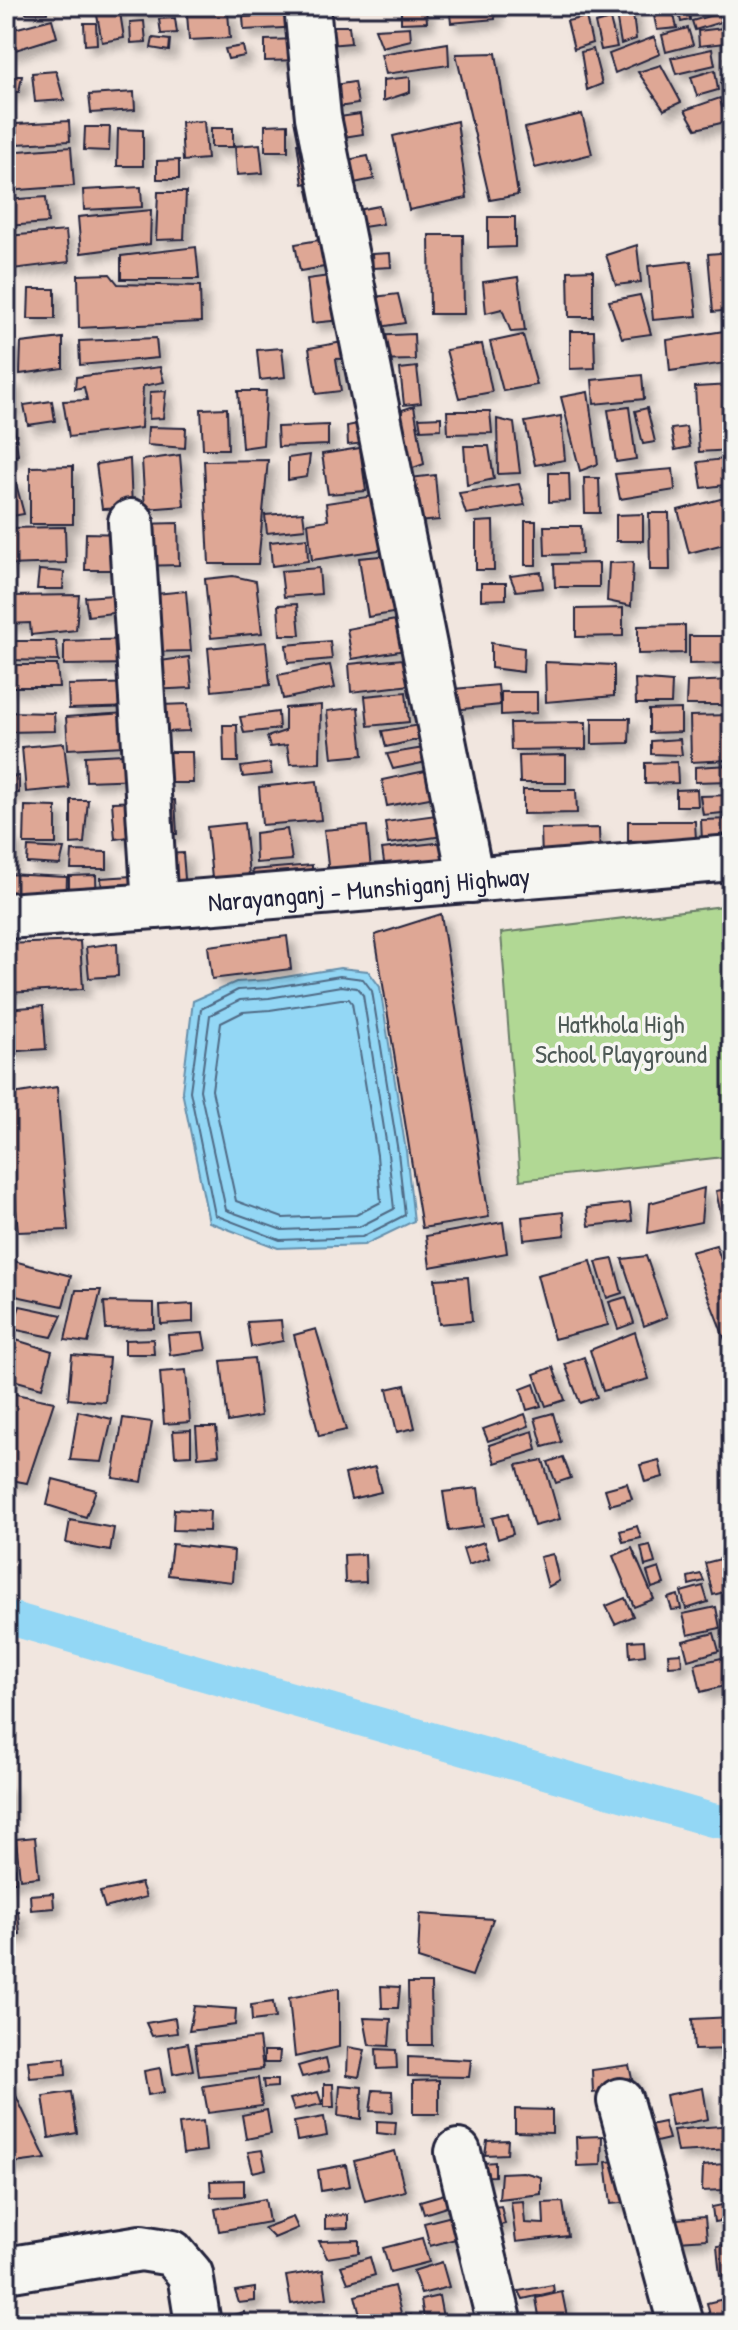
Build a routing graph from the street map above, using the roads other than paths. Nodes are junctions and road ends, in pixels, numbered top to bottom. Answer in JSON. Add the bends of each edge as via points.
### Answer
{"nodes":[{"id":1,"x":307,"y":6,"type":"edge"},
{"id":2,"x":131,"y":522,"type":"dead end"},
{"id":3,"x":732,"y":858,"type":"edge"},
{"id":4,"x":471,"y":880,"type":"junction"},
{"id":5,"x":155,"y":906,"type":"junction"},
{"id":6,"x":6,"y":916,"type":"edge"},
{"id":7,"x":620,"y":2101,"type":"dead end"},
{"id":8,"x":458,"y":2152,"type":"dead end"},
{"id":9,"x":6,"y":2270,"type":"edge"},
{"id":10,"x":198,"y":2324,"type":"edge"},
{"id":11,"x":500,"y":2324,"type":"edge"},
{"id":12,"x":681,"y":2324,"type":"edge"}],
"edges":[{"from":1,"to":4,"type":"street","via":[[318,117]]},
{"from":2,"to":5,"type":"street"},
{"from":3,"to":4,"type":"street","name":"Narayanganj - Munshiganj Highway"},
{"from":4,"to":5,"type":"street","name":"Narayanganj - Munshiganj Highway"},
{"from":5,"to":6,"type":"street","name":"Narayanganj - Munshiganj Highway"},
{"from":7,"to":12,"type":"street"},
{"from":8,"to":11,"type":"street"},
{"from":9,"to":10,"type":"street","via":[[141,2248],[172,2253],[190,2274]]}]}
